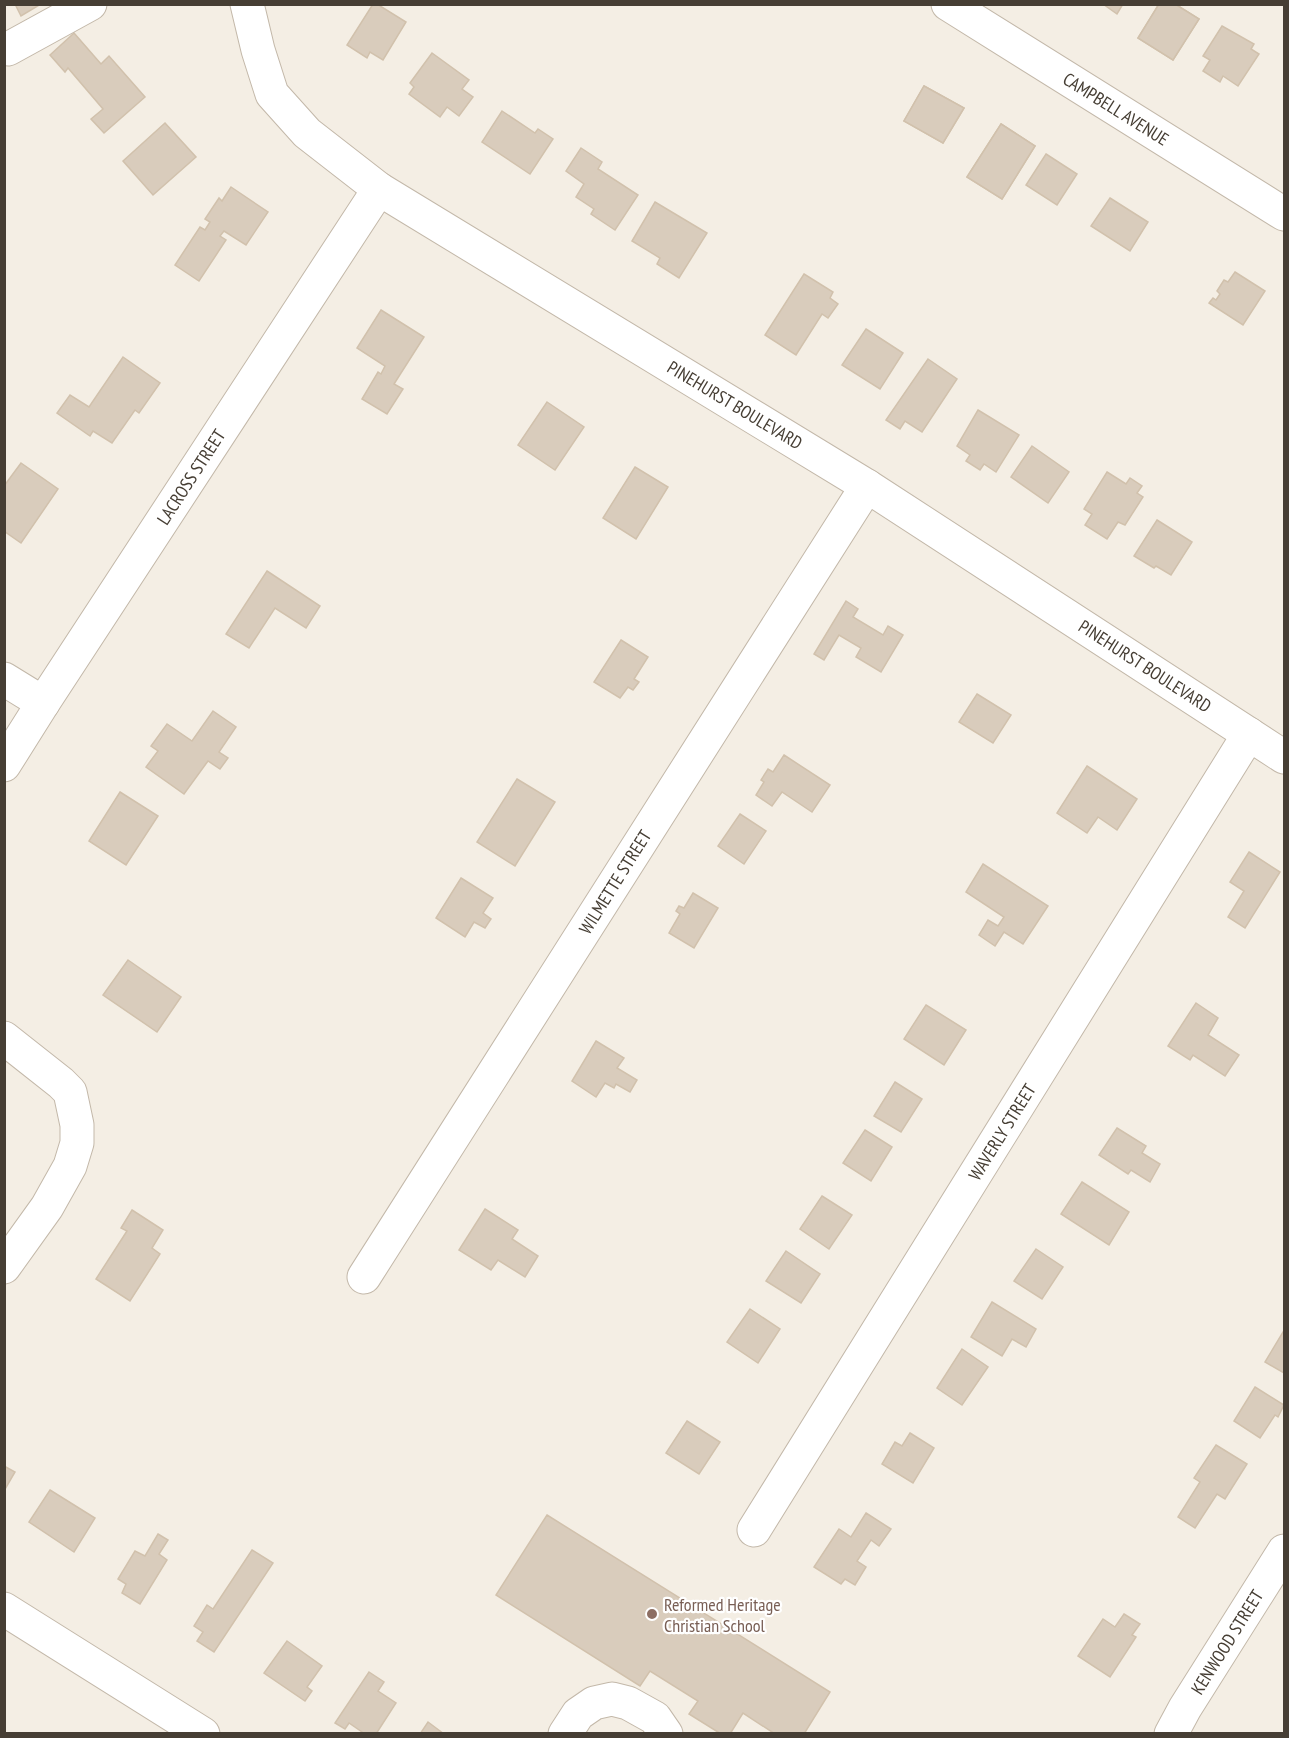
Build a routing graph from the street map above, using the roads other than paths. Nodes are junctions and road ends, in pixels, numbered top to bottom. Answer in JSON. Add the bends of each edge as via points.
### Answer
{"nodes":[{"id":1,"x":90,"y":4,"type":"edge"},
{"id":2,"x":247,"y":4,"type":"edge"},
{"id":3,"x":948,"y":4,"type":"edge"},
{"id":4,"x":8,"y":49,"type":"dead end"},
{"id":5,"x":379,"y":189,"type":"junction"},
{"id":6,"x":1284,"y":214,"type":"edge"},
{"id":7,"x":867,"y":486,"type":"junction"},
{"id":8,"x":4,"y":679,"type":"edge"},
{"id":9,"x":43,"y":703,"type":"junction"},
{"id":10,"x":1249,"y":734,"type":"junction"},
{"id":11,"x":1284,"y":757,"type":"edge"},
{"id":12,"x":4,"y":765,"type":"edge"},
{"id":13,"x":4,"y":1038,"type":"edge"},
{"id":14,"x":4,"y":1267,"type":"edge"},
{"id":15,"x":364,"y":1277,"type":"dead end"},
{"id":16,"x":754,"y":1530,"type":"dead end"},
{"id":17,"x":1284,"y":1551,"type":"edge"},
{"id":18,"x":4,"y":1609,"type":"edge"},
{"id":19,"x":203,"y":1734,"type":"edge"},
{"id":20,"x":565,"y":1734,"type":"edge"},
{"id":21,"x":666,"y":1734,"type":"edge"},
{"id":22,"x":1171,"y":1734,"type":"edge"}],
"edges":[{"from":1,"to":4,"type":"street"},
{"from":2,"to":5,"type":"street","name":"PINEHURST BOULEVARD","via":[[273,94],[307,133]]},
{"from":3,"to":6,"type":"street","name":"CAMPBELL AVENUE"},
{"from":5,"to":7,"type":"street","name":"PINEHURST BOULEVARD"},
{"from":5,"to":9,"type":"street","name":"LACROSS STREET"},
{"from":7,"to":10,"type":"street","name":"PINEHURST BOULEVARD"},
{"from":7,"to":15,"type":"street","name":"WILMETTE STREET"},
{"from":8,"to":9,"type":"street"},
{"from":9,"to":12,"type":"street","name":"LACROSS STREET"},
{"from":10,"to":11,"type":"street","name":"PINEHURST BOULEVARD"},
{"from":10,"to":16,"type":"street","name":"WAVERLY STREET"},
{"from":13,"to":14,"type":"street","via":[[70,1092],[77,1125],[70,1166],[47,1207]]},
{"from":17,"to":22,"type":"street","name":"KENWOOD STREET"},
{"from":18,"to":19,"type":"street"},
{"from":20,"to":21,"type":"street","via":[[578,1714],[594,1703],[612,1700],[628,1703],[655,1718]]}]}
